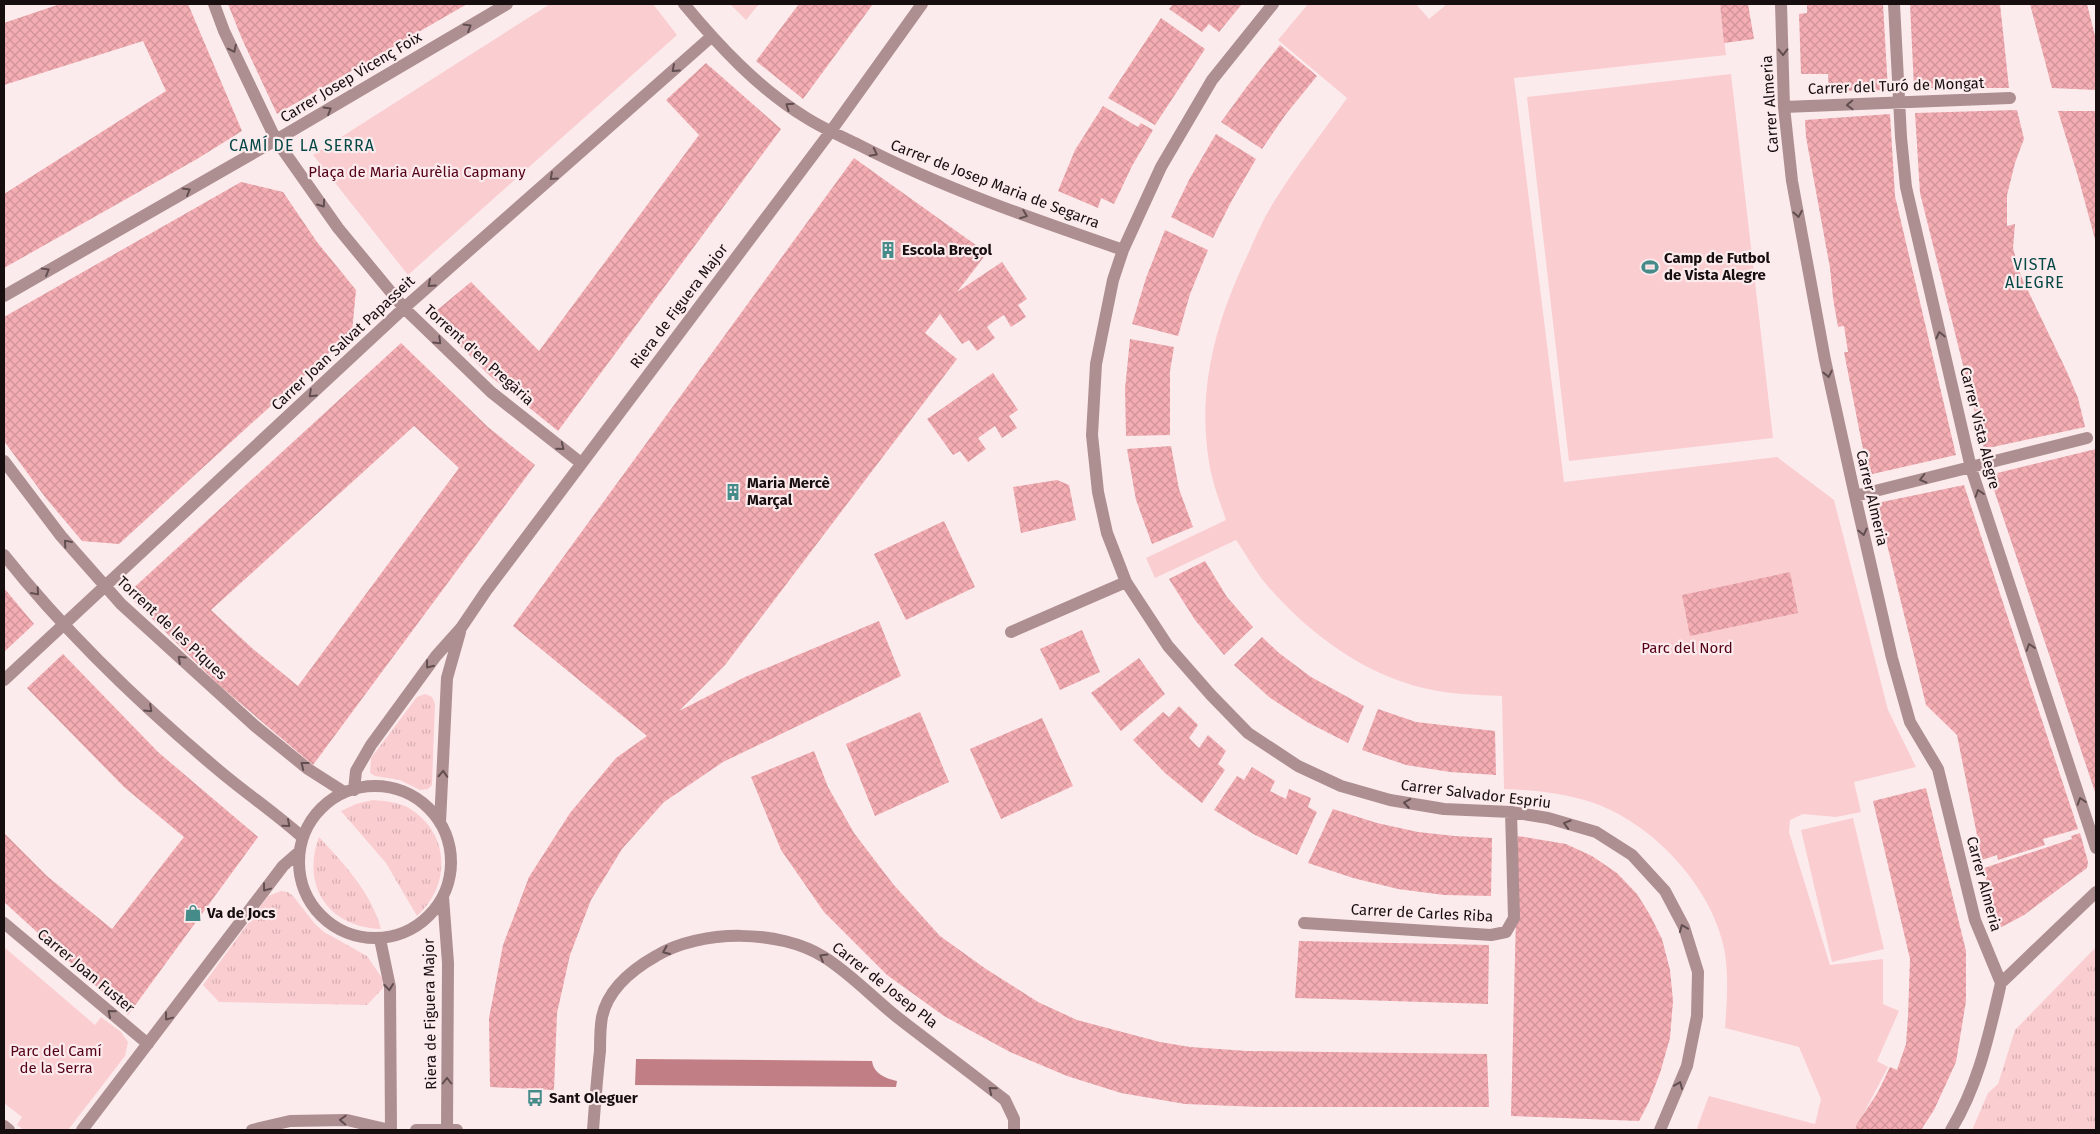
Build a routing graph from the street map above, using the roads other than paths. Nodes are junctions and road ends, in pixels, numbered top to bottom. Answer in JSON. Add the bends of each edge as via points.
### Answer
{"nodes":[{"id":1,"x":214,"y":4,"type":"edge"},
{"id":2,"x":507,"y":4,"type":"edge"},
{"id":3,"x":684,"y":4,"type":"edge"},
{"id":4,"x":922,"y":4,"type":"edge"},
{"id":5,"x":1273,"y":4,"type":"edge"},
{"id":6,"x":1781,"y":4,"type":"edge"},
{"id":7,"x":1894,"y":4,"type":"edge"},
{"id":8,"x":711,"y":37,"type":"junction"},
{"id":9,"x":2010,"y":98,"type":"dead end"},
{"id":10,"x":1899,"y":102,"type":"junction"},
{"id":11,"x":1784,"y":107,"type":"junction"},
{"id":12,"x":831,"y":131,"type":"junction"},
{"id":13,"x":276,"y":140,"type":"junction"},
{"id":14,"x":1122,"y":250,"type":"junction"},
{"id":15,"x":4,"y":296,"type":"edge"},
{"id":16,"x":404,"y":308,"type":"junction"},
{"id":17,"x":2087,"y":438,"type":"dead end"},
{"id":18,"x":4,"y":461,"type":"edge"},
{"id":19,"x":581,"y":463,"type":"junction"},
{"id":20,"x":1971,"y":468,"type":"junction"},
{"id":21,"x":1854,"y":496,"type":"junction"},
{"id":22,"x":4,"y":555,"type":"edge"},
{"id":23,"x":1126,"y":582,"type":"junction"},
{"id":24,"x":104,"y":586,"type":"junction"},
{"id":25,"x":63,"y":624,"type":"junction"},
{"id":26,"x":461,"y":628,"type":"junction"},
{"id":27,"x":1011,"y":632,"type":"dead end"},
{"id":28,"x":4,"y":680,"type":"edge"},
{"id":29,"x":349,"y":791,"type":"junction"},
{"id":30,"x":1511,"y":812,"type":"junction"},
{"id":31,"x":440,"y":823,"type":"junction"},
{"id":32,"x":302,"y":837,"type":"junction"},
{"id":33,"x":2096,"y":848,"type":"edge"},
{"id":34,"x":299,"y":852,"type":"junction"},
{"id":35,"x":2096,"y":892,"type":"edge"},
{"id":36,"x":443,"y":898,"type":"junction"},
{"id":37,"x":4,"y":923,"type":"edge"},
{"id":38,"x":1304,"y":923,"type":"dead end"},
{"id":39,"x":380,"y":939,"type":"junction"},
{"id":40,"x":2000,"y":982,"type":"junction"},
{"id":41,"x":148,"y":1044,"type":"junction"},
{"id":42,"x":4,"y":1126,"type":"edge"},
{"id":43,"x":9,"y":1130,"type":"edge"},
{"id":44,"x":82,"y":1130,"type":"edge"},
{"id":45,"x":252,"y":1130,"type":"edge"},
{"id":46,"x":391,"y":1130,"type":"edge"},
{"id":47,"x":416,"y":1130,"type":"edge"},
{"id":48,"x":447,"y":1130,"type":"edge"},
{"id":49,"x":457,"y":1130,"type":"edge"},
{"id":50,"x":593,"y":1130,"type":"edge"},
{"id":51,"x":1014,"y":1130,"type":"edge"},
{"id":52,"x":1660,"y":1130,"type":"edge"},
{"id":53,"x":1951,"y":1130,"type":"edge"}],
"edges":[{"from":1,"to":13,"type":"street","name":"Torrent d'en Pregària","one_way":true},
{"from":13,"to":2,"type":"street","name":"Carrer Josep Vicenç Foix","one_way":true},
{"from":3,"to":8,"type":"street","name":"Carrer de Josep Maria de Segarra"},
{"from":4,"to":12,"type":"street","name":"Riera de Figuera Major"},
{"from":5,"to":14,"type":"street","name":"Carrer Salvador Espriu","via":[[1212,80],[1161,167]]},
{"from":6,"to":11,"type":"street","name":"Carrer Almeria","one_way":true},
{"from":7,"to":10,"type":"street","name":"Carrer Vista Alegre"},
{"from":12,"to":8,"type":"street","name":"Carrer de Josep Maria de Segarra","one_way":true,"via":[[782,101]]},
{"from":8,"to":16,"type":"street","name":"Carrer Joan Salvat Papasseit","one_way":true},
{"from":9,"to":10,"type":"street","name":"Carrer del Turó de Mongat"},
{"from":10,"to":11,"type":"street","name":"Carrer del Turó de Mongat","one_way":true},
{"from":20,"to":10,"type":"street","name":"Carrer Vista Alegre","one_way":true,"via":[[1906,187]]},
{"from":11,"to":21,"type":"street","name":"Carrer Almeria","one_way":true,"via":[[1806,265]]},
{"from":12,"to":14,"type":"street","name":"Carrer de Josep Maria de Segarra","one_way":true,"via":[[887,160],[963,192]]},
{"from":12,"to":19,"type":"street","name":"Riera de Figuera Major"},
{"from":15,"to":13,"type":"street","name":"Carrer Josep Vicenç Foix","one_way":true},
{"from":13,"to":16,"type":"street","name":"Torrent d'en Pregària","one_way":true,"via":[[338,228]]},
{"from":14,"to":23,"type":"street","name":"Carrer Salvador Espriu","via":[[1096,364],[1092,435],[1098,492],[1107,533]]},
{"from":16,"to":19,"type":"street","name":"Torrent d'en Pregària","one_way":true,"via":[[492,392]]},
{"from":16,"to":24,"type":"street","name":"Carrer Joan Salvat Papasseit","one_way":true},
{"from":17,"to":20,"type":"street"},
{"from":24,"to":18,"type":"street","name":"Torrent de les Piques","one_way":true},
{"from":19,"to":26,"type":"street","name":"Riera de Figuera Major"},
{"from":20,"to":21,"type":"street","one_way":true},
{"from":33,"to":20,"type":"street","name":"Carrer Vista Alegre","one_way":true},
{"from":21,"to":40,"type":"street","name":"Carrer Almeria","one_way":true,"via":[[1910,722],[1938,769],[1975,920]]},
{"from":22,"to":25,"type":"street","one_way":true},
{"from":23,"to":27,"type":"street"},
{"from":30,"to":23,"type":"street","name":"Carrer Salvador Espriu","one_way":true,"via":[[1444,809],[1390,800],[1341,786],[1298,766],[1248,732],[1211,695],[1168,646]]},
{"from":24,"to":25,"type":"street","name":"Carrer Joan Salvat Papasseit"},
{"from":29,"to":24,"type":"street","name":"Torrent de les Piques","one_way":true,"via":[[308,769],[241,713]]},
{"from":25,"to":28,"type":"street","name":"Carrer Joan Salvat Papasseit"},
{"from":25,"to":32,"type":"street","one_way":true,"via":[[183,740]]},
{"from":26,"to":29,"type":"street","one_way":true,"via":[[430,664],[371,745]]},
{"from":31,"to":26,"type":"street","one_way":true,"via":[[447,678]]},
{"from":29,"to":31,"type":"street","via":[[389,787],[410,794],[430,809]]},
{"from":29,"to":32,"type":"street","via":[[320,809]]},
{"from":30,"to":38,"type":"street","name":"Carrer de Carles Riba","via":[[1514,918],[1506,932],[1490,935]]},
{"from":52,"to":30,"type":"street","name":"Carrer Salvador Espriu","one_way":true,"via":[[1687,1066],[1698,1016],[1698,972],[1684,927],[1665,892],[1632,855],[1596,832],[1548,818]]},
{"from":31,"to":36,"type":"street","via":[[450,849],[451,873]]},
{"from":32,"to":34,"type":"street"},
{"from":34,"to":39,"type":"street","via":[[298,871],[305,894],[328,923],[355,936]]},
{"from":34,"to":41,"type":"street","one_way":true,"via":[[283,866]]},
{"from":35,"to":40,"type":"street"},
{"from":36,"to":39,"type":"street","via":[[428,918],[405,933]]},
{"from":48,"to":36,"type":"street","name":"Riera de Figuera Major","one_way":true,"via":[[448,962]]},
{"from":41,"to":37,"type":"street","name":"Carrer Joan Fuster","one_way":true},
{"from":39,"to":46,"type":"street","one_way":true,"via":[[390,987]]},
{"from":40,"to":53,"type":"street","via":[[1984,1057],[1973,1088]]},
{"from":41,"to":44,"type":"street"},
{"from":42,"to":43,"type":"street"},
{"from":46,"to":45,"type":"street","one_way":true,"via":[[347,1120],[290,1121]]},
{"from":47,"to":48,"type":"street"},
{"from":48,"to":49,"type":"street"},
{"from":51,"to":50,"type":"street","name":"Carrer de Josep Pla","one_way":true,"via":[[1014,1119],[1005,1100],[823,956],[798,945],[762,937],[731,936],[695,941],[664,951],[634,969],[613,993],[602,1016]]}]}
